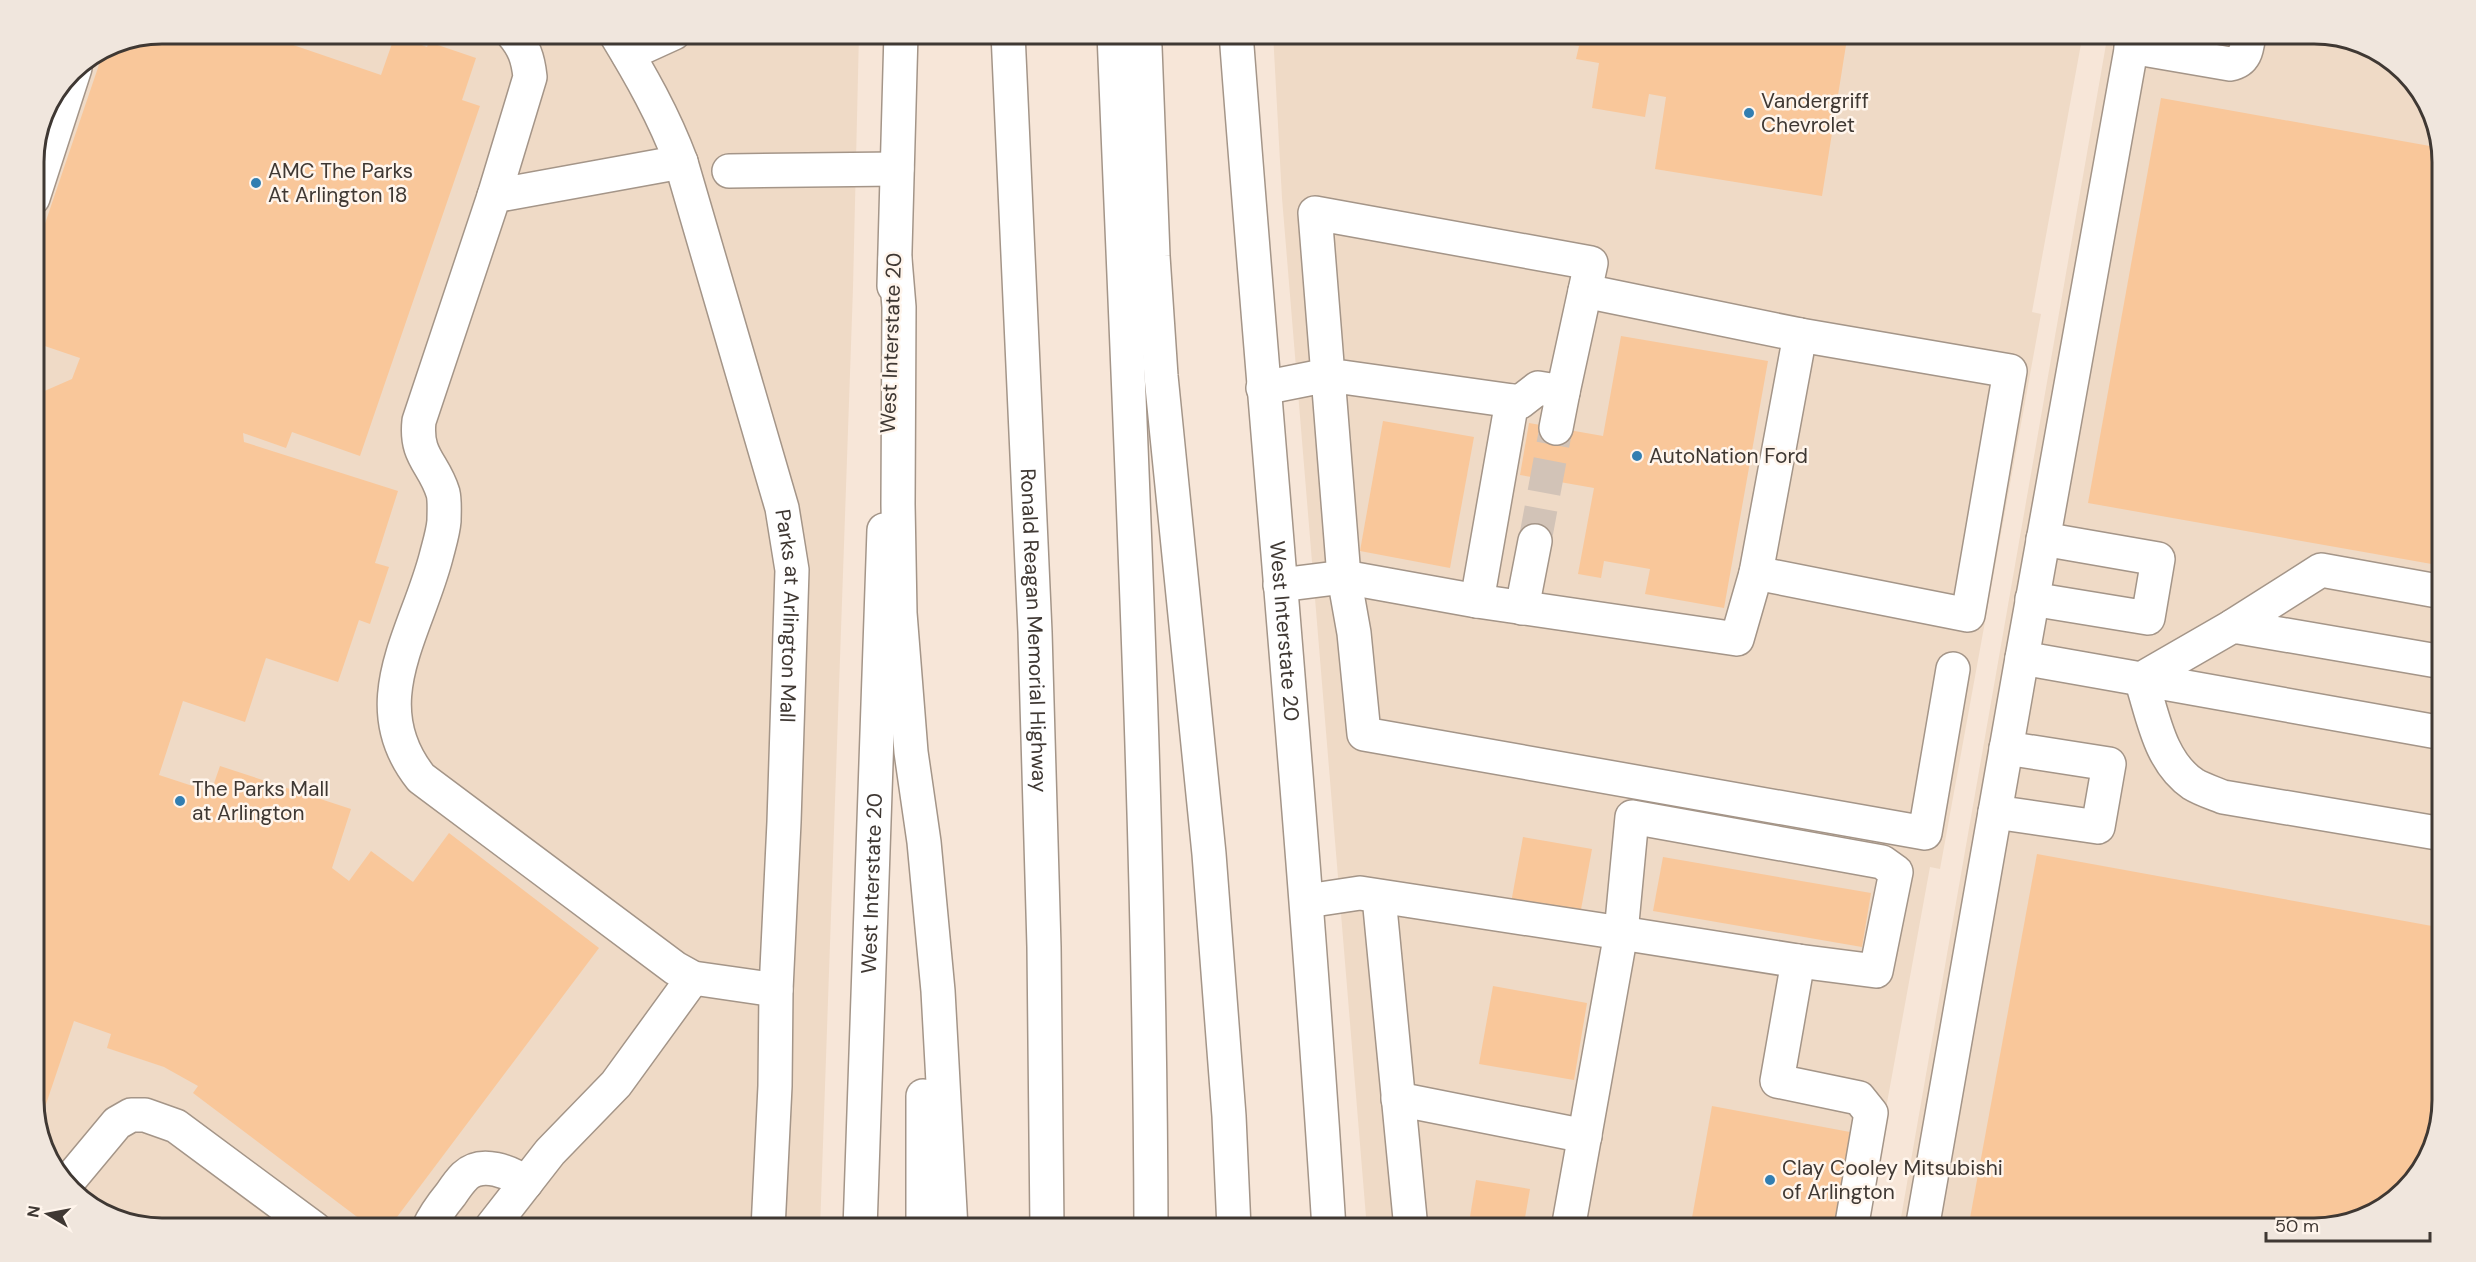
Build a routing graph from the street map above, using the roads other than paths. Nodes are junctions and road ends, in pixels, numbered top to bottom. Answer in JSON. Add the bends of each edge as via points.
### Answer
{"nodes":[{"id":1,"x":522,"y":44,"type":"edge"},
{"id":2,"x":621,"y":44,"type":"edge"},
{"id":3,"x":894,"y":44,"type":"edge"},
{"id":4,"x":1008,"y":44,"type":"edge"},
{"id":5,"x":1114,"y":44,"type":"edge"},
{"id":6,"x":1143,"y":44,"type":"edge"},
{"id":7,"x":1237,"y":44,"type":"edge"},
{"id":8,"x":2132,"y":44,"type":"edge"},
{"id":9,"x":2149,"y":44,"type":"edge"},
{"id":10,"x":2247,"y":44,"type":"edge"},
{"id":11,"x":68,"y":89,"type":"edge"},
{"id":12,"x":681,"y":162,"type":"junction"},
{"id":13,"x":44,"y":164,"type":"edge"},
{"id":14,"x":897,"y":168,"type":"junction"},
{"id":15,"x":729,"y":171,"type":"dead end"},
{"id":16,"x":494,"y":196,"type":"junction"},
{"id":17,"x":895,"y":260,"type":"junction"},
{"id":18,"x":1585,"y":291,"type":"junction"},
{"id":19,"x":1800,"y":335,"type":"junction"},
{"id":20,"x":1328,"y":375,"type":"junction"},
{"id":21,"x":1263,"y":388,"type":"junction"},
{"id":22,"x":1563,"y":392,"type":"junction"},
{"id":23,"x":1512,"y":401,"type":"junction"},
{"id":24,"x":1556,"y":428,"type":"tunnel mouth"},
{"id":25,"x":2043,"y":538,"type":"junction"},
{"id":26,"x":1535,"y":541,"type":"tunnel mouth"},
{"id":27,"x":1756,"y":573,"type":"junction"},
{"id":28,"x":1344,"y":577,"type":"junction"},
{"id":29,"x":1280,"y":585,"type":"junction"},
{"id":30,"x":2432,"y":590,"type":"edge"},
{"id":31,"x":2032,"y":599,"type":"junction"},
{"id":32,"x":1477,"y":602,"type":"junction"},
{"id":33,"x":1522,"y":608,"type":"junction"},
{"id":34,"x":2233,"y":626,"type":"junction"},
{"id":35,"x":2022,"y":658,"type":"junction"},
{"id":36,"x":2432,"y":660,"type":"edge"},
{"id":37,"x":1953,"y":669,"type":"dead end"},
{"id":38,"x":2141,"y":680,"type":"junction"},
{"id":39,"x":2432,"y":731,"type":"edge"},
{"id":40,"x":2006,"y":748,"type":"junction"},
{"id":41,"x":911,"y":752,"type":"junction"},
{"id":42,"x":1995,"y":812,"type":"junction"},
{"id":43,"x":2432,"y":832,"type":"edge"},
{"id":44,"x":1379,"y":897,"type":"junction"},
{"id":45,"x":1307,"y":901,"type":"junction"},
{"id":46,"x":1621,"y":933,"type":"junction"},
{"id":47,"x":1798,"y":962,"type":"junction"},
{"id":48,"x":693,"y":978,"type":"junction"},
{"id":49,"x":776,"y":990,"type":"junction"},
{"id":50,"x":1398,"y":1099,"type":"junction"},
{"id":51,"x":1586,"y":1136,"type":"junction"},
{"id":52,"x":72,"y":1177,"type":"edge"},
{"id":53,"x":526,"y":1183,"type":"junction"},
{"id":54,"x":300,"y":1218,"type":"edge"},
{"id":55,"x":434,"y":1218,"type":"edge"},
{"id":56,"x":498,"y":1218,"type":"edge"},
{"id":57,"x":769,"y":1218,"type":"edge"},
{"id":58,"x":860,"y":1218,"type":"edge"},
{"id":59,"x":922,"y":1218,"type":"edge"},
{"id":60,"x":950,"y":1218,"type":"edge"},
{"id":61,"x":1047,"y":1218,"type":"edge"},
{"id":62,"x":1151,"y":1218,"type":"edge"},
{"id":63,"x":1234,"y":1218,"type":"edge"},
{"id":64,"x":1328,"y":1218,"type":"edge"},
{"id":65,"x":1410,"y":1218,"type":"edge"},
{"id":66,"x":1570,"y":1218,"type":"edge"},
{"id":67,"x":1853,"y":1218,"type":"edge"},
{"id":68,"x":1924,"y":1218,"type":"edge"}],
"edges":[{"from":1,"to":16,"type":"main road","via":[[530,77]]},
{"from":2,"to":12,"type":"main road","name":"Parks at Arlington Mall","via":[[661,114]]},
{"from":3,"to":14,"type":"main road","name":"West Interstate 20"},
{"from":4,"to":61,"type":"main road","name":"Ronald Reagan Memorial Highway","via":[[1035,644]]},
{"from":5,"to":62,"type":"main road","via":[[1140,680]]},
{"from":6,"to":63,"type":"main road","via":[[1161,375],[1209,854]]},
{"from":7,"to":21,"type":"main road","name":"West Interstate 20"},
{"from":8,"to":25,"type":"main road"},
{"from":9,"to":10,"type":"main road","via":[[2230,64],[2245,56]]},
{"from":11,"to":13,"type":"main road"},
{"from":12,"to":16,"type":"main road"},
{"from":12,"to":49,"type":"main road","name":"Parks at Arlington Mall","via":[[782,508],[792,570]]},
{"from":14,"to":15,"type":"main road"},
{"from":14,"to":17,"type":"main road","name":"West Interstate 20"},
{"from":16,"to":48,"type":"main road","via":[[419,421],[417,437],[443,494],[444,521],[432,574],[399,669],[393,711],[397,736],[421,778]]},
{"from":17,"to":41,"type":"main road","via":[[899,308],[900,613]]},
{"from":17,"to":58,"type":"main road","name":"West Interstate 20"},
{"from":18,"to":19,"type":"main road"},
{"from":18,"to":20,"type":"main road","via":[[1591,263],[1315,213]]},
{"from":18,"to":22,"type":"main road"},
{"from":19,"to":27,"type":"main road"},
{"from":19,"to":27,"type":"main road","via":[[2010,371],[1968,615]]},
{"from":20,"to":21,"type":"main road"},
{"from":20,"to":23,"type":"main road"},
{"from":20,"to":28,"type":"main road"},
{"from":21,"to":29,"type":"main road","name":"West Interstate 20"},
{"from":22,"to":23,"type":"main road","via":[[1538,388],[1520,402]]},
{"from":22,"to":24,"type":"main road"},
{"from":23,"to":32,"type":"main road"},
{"from":25,"to":31,"type":"main road"},
{"from":25,"to":31,"type":"main road","via":[[2158,559],[2148,618]]},
{"from":26,"to":33,"type":"main road"},
{"from":27,"to":33,"type":"main road","via":[[1737,639]]},
{"from":28,"to":29,"type":"main road"},
{"from":28,"to":32,"type":"main road"},
{"from":28,"to":37,"type":"main road","via":[[1364,734],[1925,832]]},
{"from":29,"to":45,"type":"main road","name":"West Interstate 20"},
{"from":30,"to":34,"type":"main road","via":[[2321,570]]},
{"from":31,"to":35,"type":"main road"},
{"from":32,"to":33,"type":"main road"},
{"from":34,"to":36,"type":"main road"},
{"from":34,"to":38,"type":"main road"},
{"from":35,"to":38,"type":"main road"},
{"from":35,"to":40,"type":"main road"},
{"from":38,"to":39,"type":"main road"},
{"from":38,"to":43,"type":"main road","via":[[2164,750],[2176,769],[2193,784],[2223,797]]},
{"from":40,"to":42,"type":"main road"},
{"from":40,"to":42,"type":"main road","via":[[2109,764],[2098,827]]},
{"from":41,"to":59,"type":"main road","via":[[912,852],[921,992]]},
{"from":41,"to":60,"type":"main road","via":[[938,991]]},
{"from":42,"to":68,"type":"main road"},
{"from":44,"to":45,"type":"main road","via":[[1360,893]]},
{"from":44,"to":46,"type":"main road"},
{"from":44,"to":50,"type":"main road"},
{"from":45,"to":64,"type":"main road","name":"West Interstate 20"},
{"from":46,"to":47,"type":"main road"},
{"from":46,"to":47,"type":"main road","via":[[1632,817],[1882,862],[1896,872],[1876,971]]},
{"from":46,"to":51,"type":"main road"},
{"from":47,"to":67,"type":"main road","via":[[1778,1081],[1858,1098],[1871,1113]]},
{"from":48,"to":49,"type":"main road"},
{"from":48,"to":53,"type":"main road","via":[[616,1084],[550,1152]]},
{"from":49,"to":57,"type":"main road","name":"Parks at Arlington Mall"},
{"from":50,"to":51,"type":"main road"},
{"from":50,"to":65,"type":"main road"},
{"from":51,"to":66,"type":"main road"},
{"from":52,"to":54,"type":"main road","via":[[117,1123],[131,1115],[145,1115],[176,1126]]},
{"from":53,"to":55,"type":"main road","via":[[512,1174],[479,1169],[467,1174]]},
{"from":53,"to":56,"type":"main road"}]}
